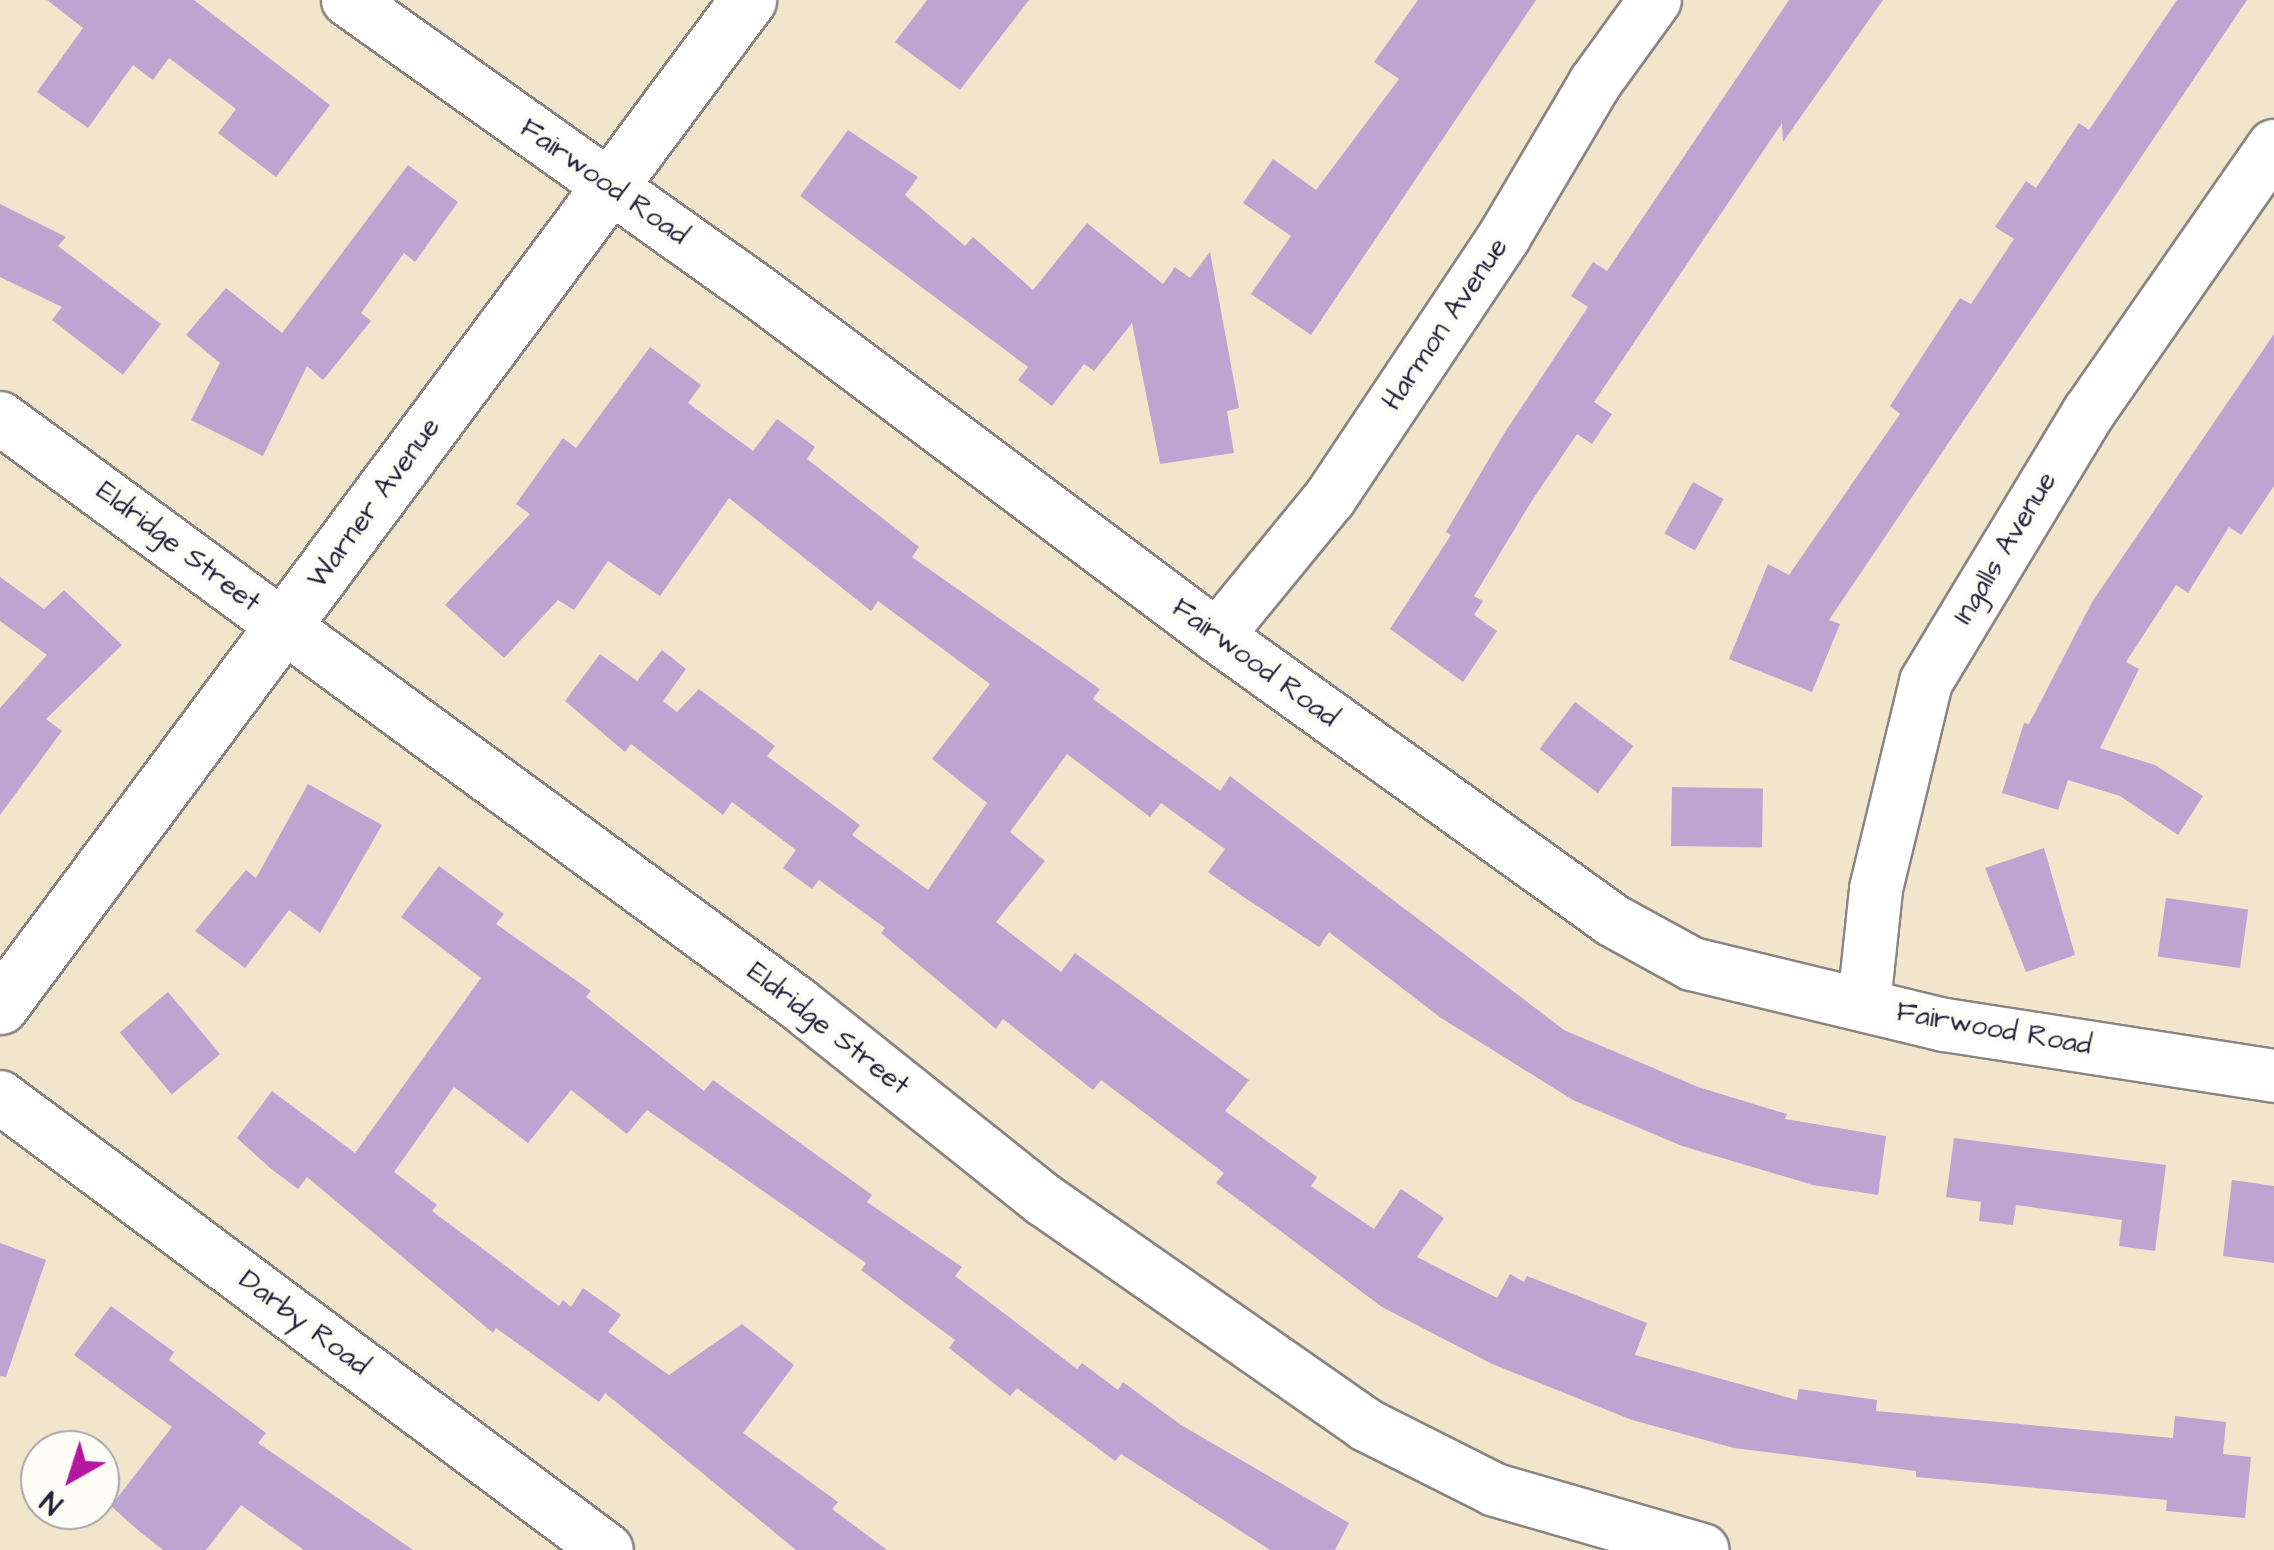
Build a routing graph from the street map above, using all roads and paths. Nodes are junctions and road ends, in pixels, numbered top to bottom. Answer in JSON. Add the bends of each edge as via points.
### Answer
{"nodes":[{"id":1,"x":348,"y":0,"type":"edge"},
{"id":2,"x":748,"y":0,"type":"edge"},
{"id":3,"x":1655,"y":0,"type":"edge"},
{"id":4,"x":2274,"y":146,"type":"edge"},
{"id":5,"x":607,"y":184,"type":"junction"},
{"id":6,"x":0,"y":418,"type":"edge"},
{"id":7,"x":283,"y":626,"type":"junction"},
{"id":8,"x":1217,"y":636,"type":"junction"},
{"id":9,"x":1864,"y":1004,"type":"junction"},
{"id":10,"x":0,"y":1006,"type":"edge"},
{"id":11,"x":2274,"y":1076,"type":"edge"},
{"id":12,"x":0,"y":1097,"type":"edge"},
{"id":13,"x":606,"y":1550,"type":"edge"},
{"id":14,"x":1704,"y":1550,"type":"edge"}],
"edges":[{"from":1,"to":5,"type":"street","name":"Fairwood Road"},
{"from":2,"to":5,"type":"street","name":"Warner Avenue"},
{"from":3,"to":8,"type":"street","name":"Harmon Avenue","via":[[1330,498]]},
{"from":4,"to":9,"type":"street","name":"Ingalls Avenue","via":[[2078,428],[1926,682],[1876,889]]},
{"from":5,"to":7,"type":"street","name":"Warner Avenue"},
{"from":5,"to":8,"type":"street","name":"Fairwood Road"},
{"from":6,"to":7,"type":"street","name":"Eldridge Street"},
{"from":7,"to":10,"type":"street","name":"Warner Avenue"},
{"from":7,"to":14,"type":"street","name":"Eldridge Street","via":[[797,1003],[1044,1200],[1366,1425],[1495,1490]]},
{"from":8,"to":9,"type":"street","name":"Fairwood Road","via":[[1612,920],[1692,964]]},
{"from":9,"to":11,"type":"street","name":"Fairwood Road","via":[[1945,1025]]},
{"from":12,"to":13,"type":"street","name":"Darby Road"}]}
